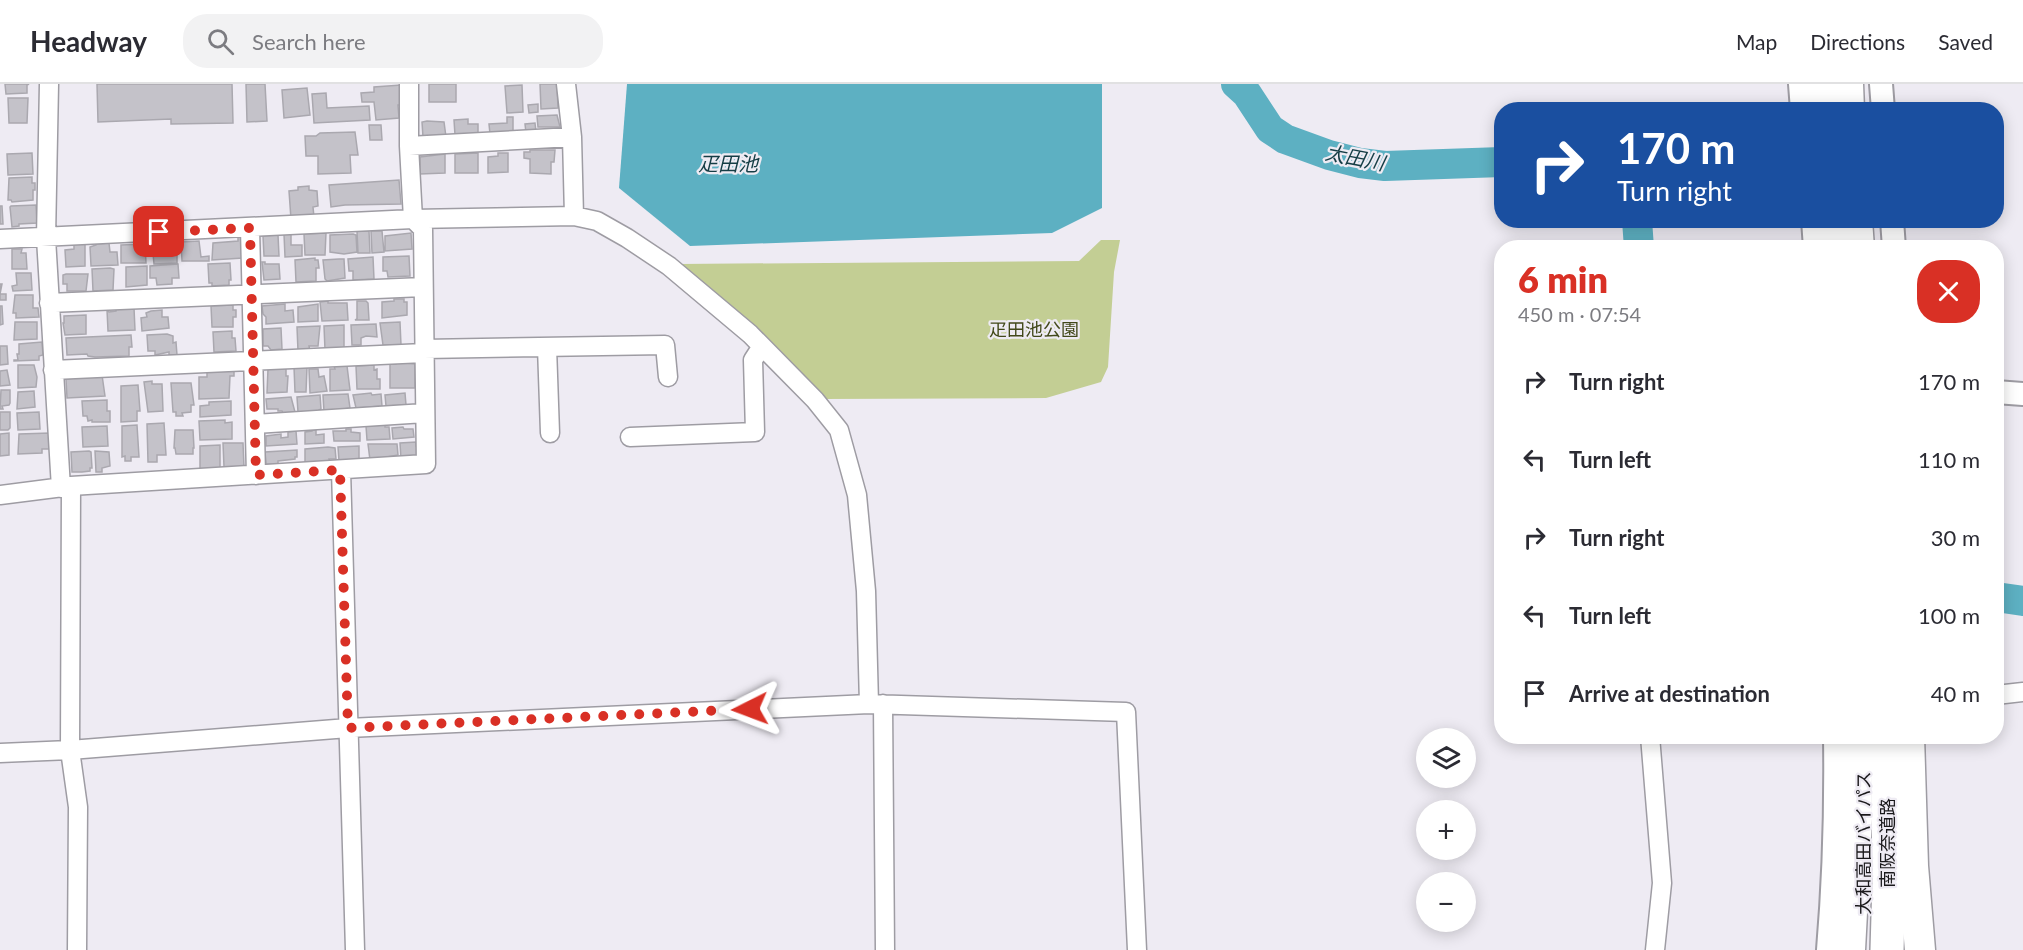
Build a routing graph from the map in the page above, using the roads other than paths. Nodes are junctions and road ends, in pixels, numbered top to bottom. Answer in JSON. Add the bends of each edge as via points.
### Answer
{"nodes":[{"id":1,"x":49,"y":84,"type":"edge"},
{"id":2,"x":409,"y":84,"type":"edge"},
{"id":3,"x":566,"y":84,"type":"edge"},
{"id":4,"x":1800,"y":84,"type":"edge"},
{"id":5,"x":1825,"y":84,"type":"edge"},
{"id":6,"x":1848,"y":84,"type":"edge"},
{"id":7,"x":1881,"y":84,"type":"edge"},
{"id":8,"x":1801,"y":102,"type":"edge"},
{"id":9,"x":1826,"y":102,"type":"edge"},
{"id":10,"x":1849,"y":102,"type":"edge"},
{"id":11,"x":1882,"y":102,"type":"edge"},
{"id":12,"x":572,"y":137,"type":"junction"},
{"id":13,"x":409,"y":146,"type":"junction"},
{"id":14,"x":574,"y":216,"type":"junction"},
{"id":15,"x":413,"y":219,"type":"junction"},
{"id":16,"x":250,"y":228,"type":"junction"},
{"id":17,"x":46,"y":238,"type":"junction"},
{"id":18,"x":0,"y":239,"type":"edge"},
{"id":19,"x":423,"y":287,"type":"junction"},
{"id":20,"x":252,"y":294,"type":"junction"},
{"id":21,"x":50,"y":303,"type":"junction"},
{"id":22,"x":762,"y":346,"type":"junction"},
{"id":23,"x":547,"y":347,"type":"junction"},
{"id":24,"x":424,"y":351,"type":"junction"},
{"id":25,"x":254,"y":360,"type":"junction"},
{"id":26,"x":53,"y":370,"type":"junction"},
{"id":27,"x":668,"y":377,"type":"dead end"},
{"id":28,"x":2004,"y":393,"type":"edge"},
{"id":29,"x":2023,"y":394,"type":"edge"},
{"id":30,"x":425,"y":413,"type":"junction"},
{"id":31,"x":255,"y":424,"type":"junction"},
{"id":32,"x":550,"y":433,"type":"dead end"},
{"id":33,"x":630,"y":437,"type":"dead end"},
{"id":34,"x":340,"y":470,"type":"junction"},
{"id":35,"x":256,"y":475,"type":"junction"},
{"id":36,"x":66,"y":487,"type":"junction"},
{"id":37,"x":0,"y":495,"type":"edge"},
{"id":38,"x":2023,"y":692,"type":"edge"},
{"id":39,"x":2004,"y":693,"type":"edge"},
{"id":40,"x":876,"y":704,"type":"junction"},
{"id":41,"x":348,"y":728,"type":"junction"},
{"id":42,"x":1651,"y":744,"type":"edge"},
{"id":43,"x":1835,"y":744,"type":"edge"},
{"id":44,"x":1856,"y":744,"type":"edge"},
{"id":45,"x":1863,"y":744,"type":"edge"},
{"id":46,"x":1887,"y":744,"type":"edge"},
{"id":47,"x":1909,"y":744,"type":"edge"},
{"id":48,"x":1923,"y":744,"type":"edge"},
{"id":49,"x":70,"y":750,"type":"junction"},
{"id":50,"x":0,"y":753,"type":"edge"},
{"id":51,"x":76,"y":950,"type":"edge"},
{"id":52,"x":355,"y":950,"type":"edge"},
{"id":53,"x":885,"y":950,"type":"edge"},
{"id":54,"x":1137,"y":950,"type":"edge"},
{"id":55,"x":1655,"y":950,"type":"edge"},
{"id":56,"x":1828,"y":950,"type":"edge"},
{"id":57,"x":1850,"y":950,"type":"edge"},
{"id":58,"x":1863,"y":950,"type":"edge"},
{"id":59,"x":1887,"y":950,"type":"edge"},
{"id":60,"x":1921,"y":950,"type":"edge"}],
"edges":[{"from":1,"to":17,"type":"street"},
{"from":2,"to":13,"type":"street"},
{"from":3,"to":12,"type":"street"},
{"from":4,"to":8,"type":"street"},
{"from":5,"to":9,"type":"highway"},
{"from":6,"to":10,"type":"highway"},
{"from":7,"to":11,"type":"street"},
{"from":12,"to":13,"type":"street"},
{"from":12,"to":14,"type":"street"},
{"from":13,"to":15,"type":"street"},
{"from":14,"to":15,"type":"street"},
{"from":14,"to":22,"type":"street","via":[[597,222],[661,261]]},
{"from":15,"to":16,"type":"street"},
{"from":15,"to":19,"type":"street","via":[[423,229]]},
{"from":16,"to":17,"type":"street"},
{"from":16,"to":20,"type":"street"},
{"from":17,"to":18,"type":"street"},
{"from":17,"to":21,"type":"street"},
{"from":19,"to":20,"type":"street"},
{"from":19,"to":24,"type":"street"},
{"from":20,"to":21,"type":"street"},
{"from":20,"to":25,"type":"street"},
{"from":21,"to":26,"type":"street"},
{"from":22,"to":33,"type":"street","via":[[753,360],[755,432]]},
{"from":22,"to":40,"type":"street","via":[[839,430],[857,495]]},
{"from":23,"to":24,"type":"street"},
{"from":23,"to":27,"type":"street","via":[[665,345]]},
{"from":23,"to":32,"type":"street"},
{"from":24,"to":25,"type":"street"},
{"from":24,"to":30,"type":"street"},
{"from":25,"to":26,"type":"street"},
{"from":25,"to":31,"type":"street"},
{"from":26,"to":36,"type":"street"},
{"from":28,"to":29,"type":"street"},
{"from":30,"to":31,"type":"street"},
{"from":30,"to":34,"type":"street","via":[[426,464]]},
{"from":31,"to":35,"type":"street"},
{"from":34,"to":35,"type":"street"},
{"from":34,"to":41,"type":"street"},
{"from":35,"to":36,"type":"street"},
{"from":36,"to":37,"type":"street"},
{"from":36,"to":49,"type":"street"},
{"from":38,"to":39,"type":"street"},
{"from":40,"to":41,"type":"street"},
{"from":40,"to":53,"type":"street"},
{"from":40,"to":54,"type":"street","via":[[1126,712]]},
{"from":41,"to":49,"type":"street"},
{"from":41,"to":52,"type":"street"},
{"from":42,"to":55,"type":"street","via":[[1662,883]]},
{"from":43,"to":56,"type":"street"},
{"from":44,"to":57,"type":"highway","via":[[1857,818]]},
{"from":45,"to":58,"type":"highway","name":"大和高田バイパス"},
{"from":46,"to":59,"type":"highway","name":"南阪奈道路"},
{"from":47,"to":60,"type":"highway","via":[[1913,866]]},
{"from":48,"to":60,"type":"street","via":[[1926,867]]},
{"from":49,"to":50,"type":"street"},
{"from":49,"to":51,"type":"street","via":[[78,807]]}]}
